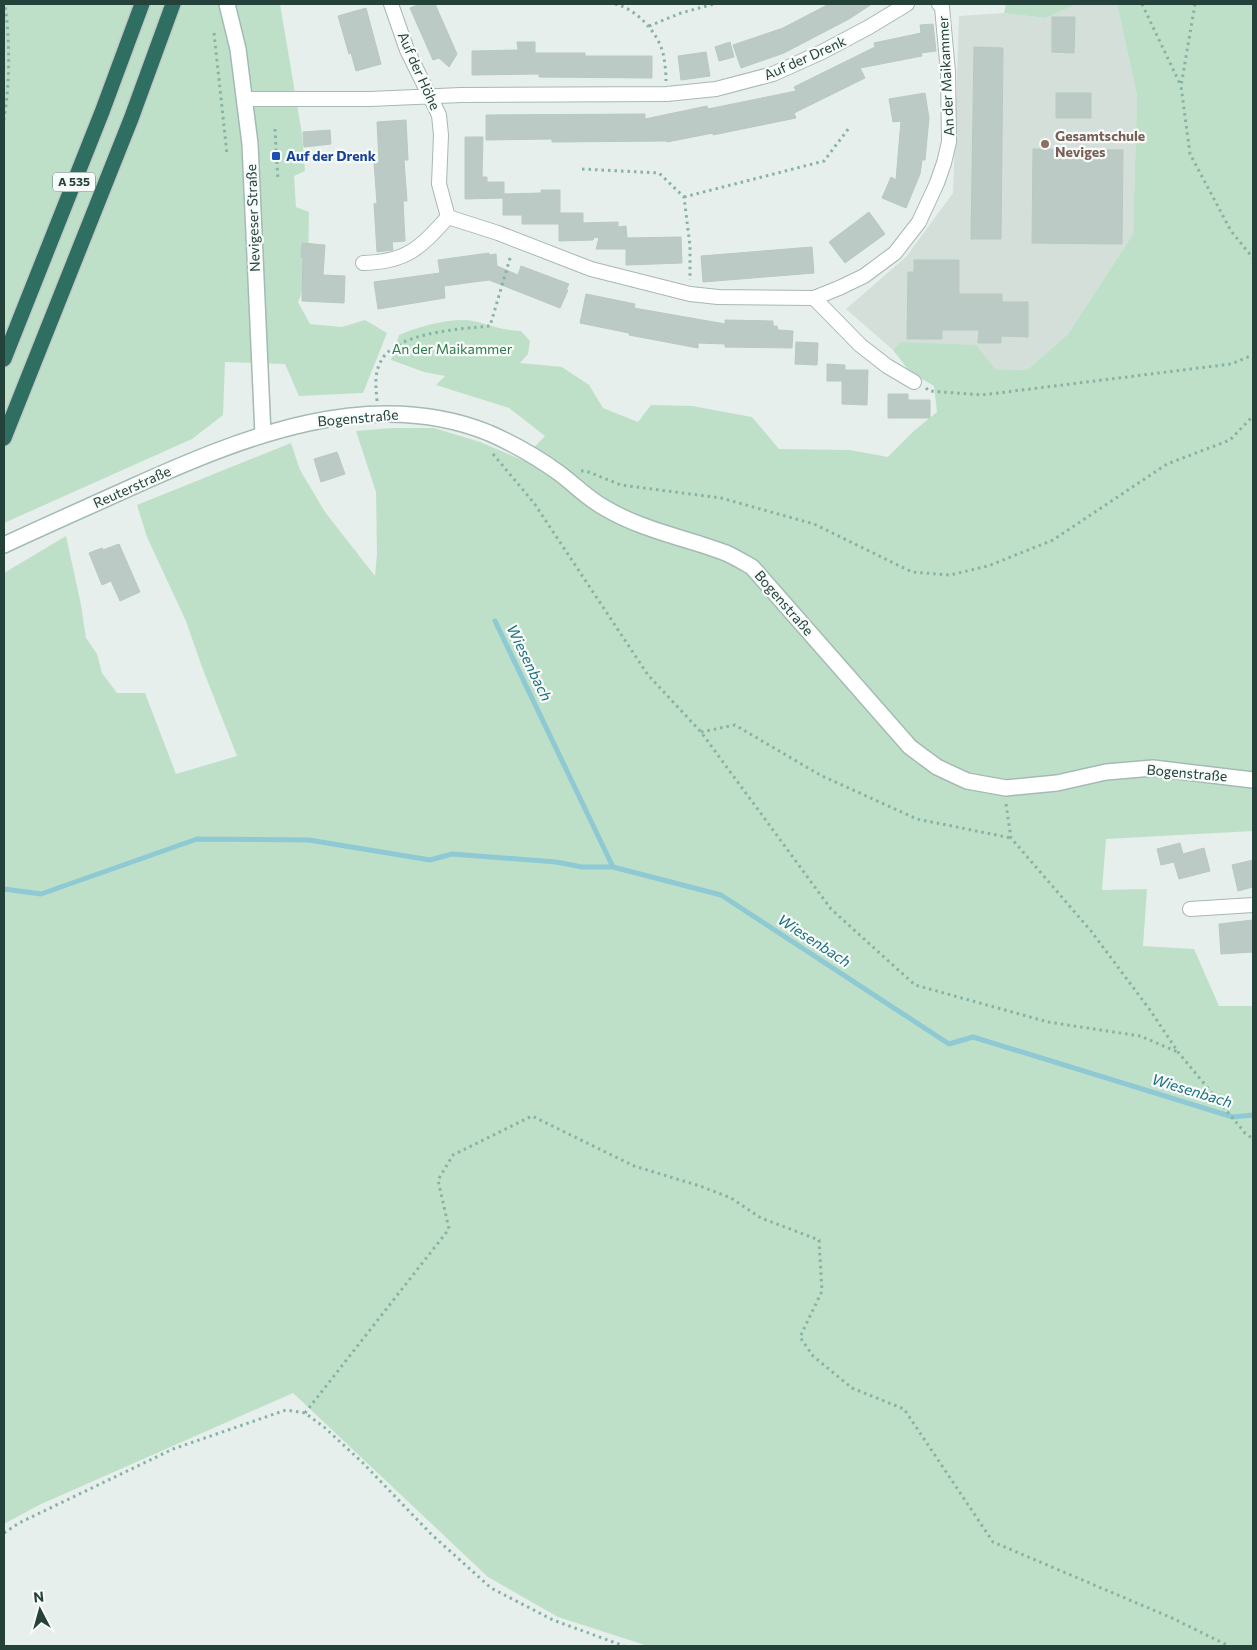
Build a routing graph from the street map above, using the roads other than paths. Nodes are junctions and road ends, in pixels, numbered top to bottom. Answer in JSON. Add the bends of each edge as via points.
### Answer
{"nodes":[{"id":1,"x":142,"y":4,"type":"edge"},
{"id":2,"x":173,"y":4,"type":"edge"},
{"id":3,"x":227,"y":4,"type":"edge"},
{"id":4,"x":390,"y":4,"type":"edge"},
{"id":5,"x":907,"y":4,"type":"edge"},
{"id":6,"x":939,"y":4,"type":"edge"},
{"id":7,"x":429,"y":97,"type":"junction"},
{"id":8,"x":246,"y":99,"type":"junction"},
{"id":9,"x":448,"y":217,"type":"junction"},
{"id":10,"x":363,"y":263,"type":"dead end"},
{"id":11,"x":814,"y":298,"type":"junction"},
{"id":12,"x":4,"y":359,"type":"edge"},
{"id":13,"x":914,"y":382,"type":"road end"},
{"id":14,"x":262,"y":435,"type":"junction"},
{"id":15,"x":4,"y":438,"type":"edge"},
{"id":16,"x":4,"y":545,"type":"edge"},
{"id":17,"x":1253,"y":780,"type":"edge"},
{"id":18,"x":1253,"y":905,"type":"edge"},
{"id":19,"x":1190,"y":908,"type":"dead end"}],
"edges":[{"from":1,"to":12,"type":"highway","number":"A 535"},
{"from":2,"to":15,"type":"highway","number":"A 535","via":[[131,119]]},
{"from":3,"to":8,"type":"main road","name":"Nevigeser Straße"},
{"from":4,"to":7,"type":"street","name":"Auf der Höhe"},
{"from":5,"to":7,"type":"street","name":"Auf der Drenk","via":[[854,36],[772,74],[716,89],[667,94]]},
{"from":6,"to":11,"type":"street","name":"An der Maikammer","via":[[942,7],[950,107],[949,142],[937,183],[919,222],[895,253],[864,276]]},
{"from":7,"to":8,"type":"street","name":"Auf der Drenk"},
{"from":7,"to":9,"type":"street","name":"Auf der Höhe","via":[[439,115],[439,184]]},
{"from":8,"to":14,"type":"main road","name":"Nevigeser Straße"},
{"from":9,"to":10,"type":"street","via":[[426,241],[404,257]]},
{"from":9,"to":11,"type":"street","name":"An der Maikammer","via":[[516,239],[591,269],[690,294]]},
{"from":11,"to":13,"type":"street","via":[[860,345]]},
{"from":14,"to":16,"type":"main road","name":"Reuterstraße","via":[[197,458]]},
{"from":14,"to":17,"type":"main road","name":"Bogenstraße","via":[[318,420],[395,413],[453,422],[488,433],[524,450],[604,508],[646,527],[728,554],[752,567],[910,747],[937,767],[967,781],[1006,788],[1153,768]]},
{"from":18,"to":19,"type":"street"}]}
